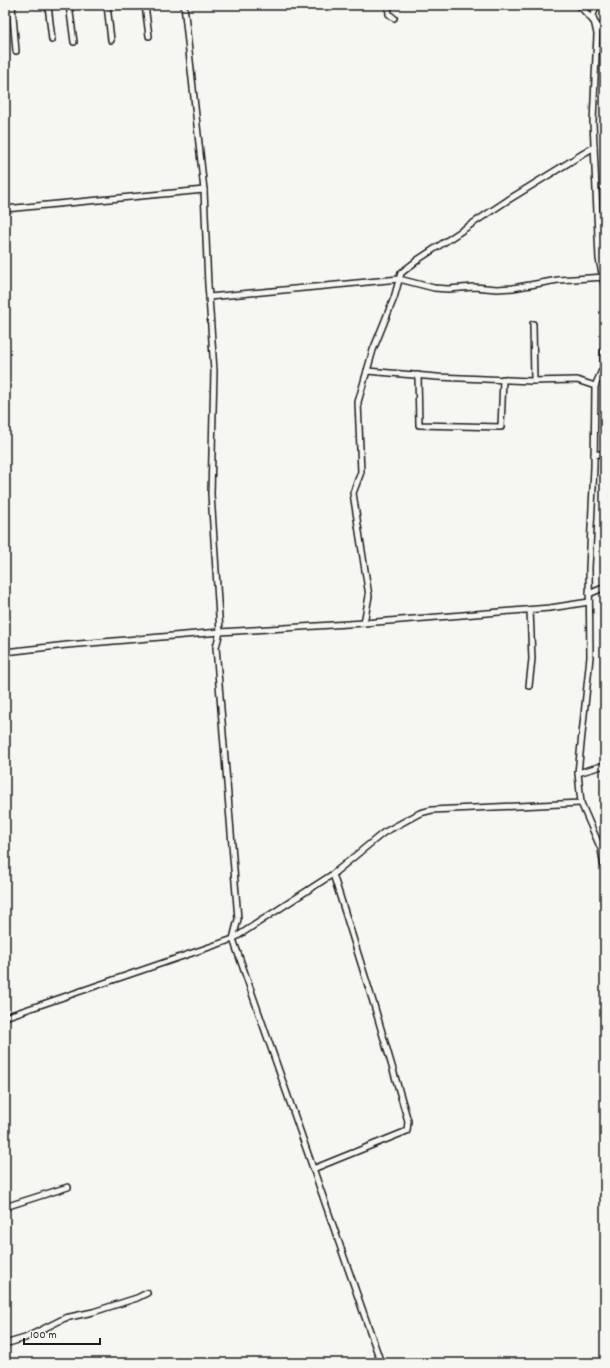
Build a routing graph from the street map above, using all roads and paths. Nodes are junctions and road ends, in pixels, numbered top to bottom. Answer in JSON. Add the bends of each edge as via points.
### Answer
{"nodes":[{"id":1,"x":12,"y":5,"type":"edge"},
{"id":2,"x":48,"y":5,"type":"edge"},
{"id":3,"x":69,"y":5,"type":"edge"},
{"id":4,"x":107,"y":5,"type":"edge"},
{"id":5,"x":145,"y":5,"type":"edge"},
{"id":6,"x":184,"y":5,"type":"edge"},
{"id":7,"x":388,"y":5,"type":"edge"},
{"id":8,"x":579,"y":5,"type":"edge"},
{"id":9,"x":596,"y":5,"type":"edge"},
{"id":10,"x":394,"y":18,"type":"dead end"},
{"id":11,"x":595,"y":22,"type":"junction"},
{"id":12,"x":605,"y":34,"type":"edge"},
{"id":13,"x":149,"y":36,"type":"dead end"},
{"id":14,"x":52,"y":40,"type":"dead end"},
{"id":15,"x":111,"y":40,"type":"dead end"},
{"id":16,"x":74,"y":42,"type":"dead end"},
{"id":17,"x":16,"y":52,"type":"dead end"},
{"id":18,"x":594,"y":147,"type":"junction"},
{"id":19,"x":204,"y":190,"type":"junction"},
{"id":20,"x":5,"y":209,"type":"edge"},
{"id":21,"x":605,"y":243,"type":"edge"},
{"id":22,"x":599,"y":244,"type":"junction"},
{"id":23,"x":604,"y":277,"type":"edge"},
{"id":24,"x":399,"y":279,"type":"junction"},
{"id":25,"x":605,"y":288,"type":"edge"},
{"id":26,"x":210,"y":297,"type":"junction"},
{"id":27,"x":533,"y":324,"type":"dead end"},
{"id":28,"x":605,"y":328,"type":"edge"},
{"id":29,"x":367,"y":371,"type":"junction"},
{"id":30,"x":418,"y":375,"type":"junction"},
{"id":31,"x":503,"y":380,"type":"junction"},
{"id":32,"x":534,"y":381,"type":"junction"},
{"id":33,"x":595,"y":386,"type":"junction"},
{"id":34,"x":605,"y":453,"type":"edge"},
{"id":35,"x":594,"y":455,"type":"junction"},
{"id":36,"x":605,"y":587,"type":"edge"},
{"id":37,"x":589,"y":594,"type":"junction"},
{"id":38,"x":589,"y":602,"type":"junction"},
{"id":39,"x":530,"y":610,"type":"junction"},
{"id":40,"x":364,"y":623,"type":"junction"},
{"id":41,"x":220,"y":632,"type":"junction"},
{"id":42,"x":5,"y":652,"type":"edge"},
{"id":43,"x":529,"y":686,"type":"dead end"},
{"id":44,"x":605,"y":765,"type":"edge"},
{"id":45,"x":578,"y":773,"type":"junction"},
{"id":46,"x":581,"y":803,"type":"junction"},
{"id":47,"x":605,"y":872,"type":"edge"},
{"id":48,"x":333,"y":874,"type":"junction"},
{"id":49,"x":233,"y":939,"type":"junction"},
{"id":50,"x":5,"y":1017,"type":"edge"},
{"id":51,"x":313,"y":1169,"type":"junction"},
{"id":52,"x":68,"y":1187,"type":"dead end"},
{"id":53,"x":5,"y":1207,"type":"edge"},
{"id":54,"x":147,"y":1293,"type":"dead end"},
{"id":55,"x":5,"y":1344,"type":"edge"},
{"id":56,"x":381,"y":1363,"type":"edge"}],
"edges":[{"from":1,"to":17,"type":"street"},
{"from":2,"to":14,"type":"street"},
{"from":3,"to":16,"type":"street"},
{"from":4,"to":15,"type":"street"},
{"from":5,"to":13,"type":"street"},
{"from":6,"to":19,"type":"street"},
{"from":7,"to":10,"type":"street"},
{"from":8,"to":11,"type":"street"},
{"from":9,"to":11,"type":"street","via":[[593,16]]},
{"from":11,"to":12,"type":"street"},
{"from":11,"to":18,"type":"street","via":[[597,40]]},
{"from":18,"to":22,"type":"street"},
{"from":18,"to":24,"type":"street","via":[[419,259],[401,273]]},
{"from":19,"to":20,"type":"street"},
{"from":19,"to":26,"type":"street"},
{"from":21,"to":22,"type":"street"},
{"from":22,"to":23,"type":"street","via":[[599,259]]},
{"from":23,"to":24,"type":"street","via":[[558,280],[497,289],[434,288]]},
{"from":23,"to":25,"type":"street"},
{"from":24,"to":26,"type":"street"},
{"from":24,"to":29,"type":"street"},
{"from":26,"to":41,"type":"street","via":[[214,371],[211,494]]},
{"from":27,"to":32,"type":"street"},
{"from":28,"to":33,"type":"street","via":[[603,368]]},
{"from":29,"to":30,"type":"street"},
{"from":29,"to":40,"type":"street","via":[[358,402],[361,472],[353,494],[370,596]]},
{"from":30,"to":31,"type":"street"},
{"from":30,"to":31,"type":"street","via":[[419,425],[501,427]]},
{"from":31,"to":32,"type":"street"},
{"from":32,"to":33,"type":"street","via":[[577,380]]},
{"from":33,"to":35,"type":"street"},
{"from":34,"to":35,"type":"street"},
{"from":35,"to":37,"type":"street"},
{"from":36,"to":37,"type":"street"},
{"from":37,"to":38,"type":"street"},
{"from":38,"to":39,"type":"street"},
{"from":38,"to":45,"type":"street","via":[[590,656]]},
{"from":39,"to":40,"type":"street"},
{"from":39,"to":43,"type":"street","via":[[532,659]]},
{"from":40,"to":41,"type":"street"},
{"from":41,"to":42,"type":"street"},
{"from":41,"to":49,"type":"street","via":[[216,647],[238,919]]},
{"from":44,"to":45,"type":"street"},
{"from":45,"to":46,"type":"street"},
{"from":46,"to":47,"type":"street","via":[[601,849]]},
{"from":46,"to":48,"type":"street","via":[[432,810],[420,813],[383,833]]},
{"from":48,"to":49,"type":"street"},
{"from":48,"to":51,"type":"street","via":[[408,1121],[407,1131]]},
{"from":49,"to":50,"type":"street"},
{"from":49,"to":51,"type":"street"},
{"from":51,"to":56,"type":"street"},
{"from":52,"to":53,"type":"street"},
{"from":54,"to":55,"type":"street","via":[[93,1312],[65,1318],[25,1338]]}]}
